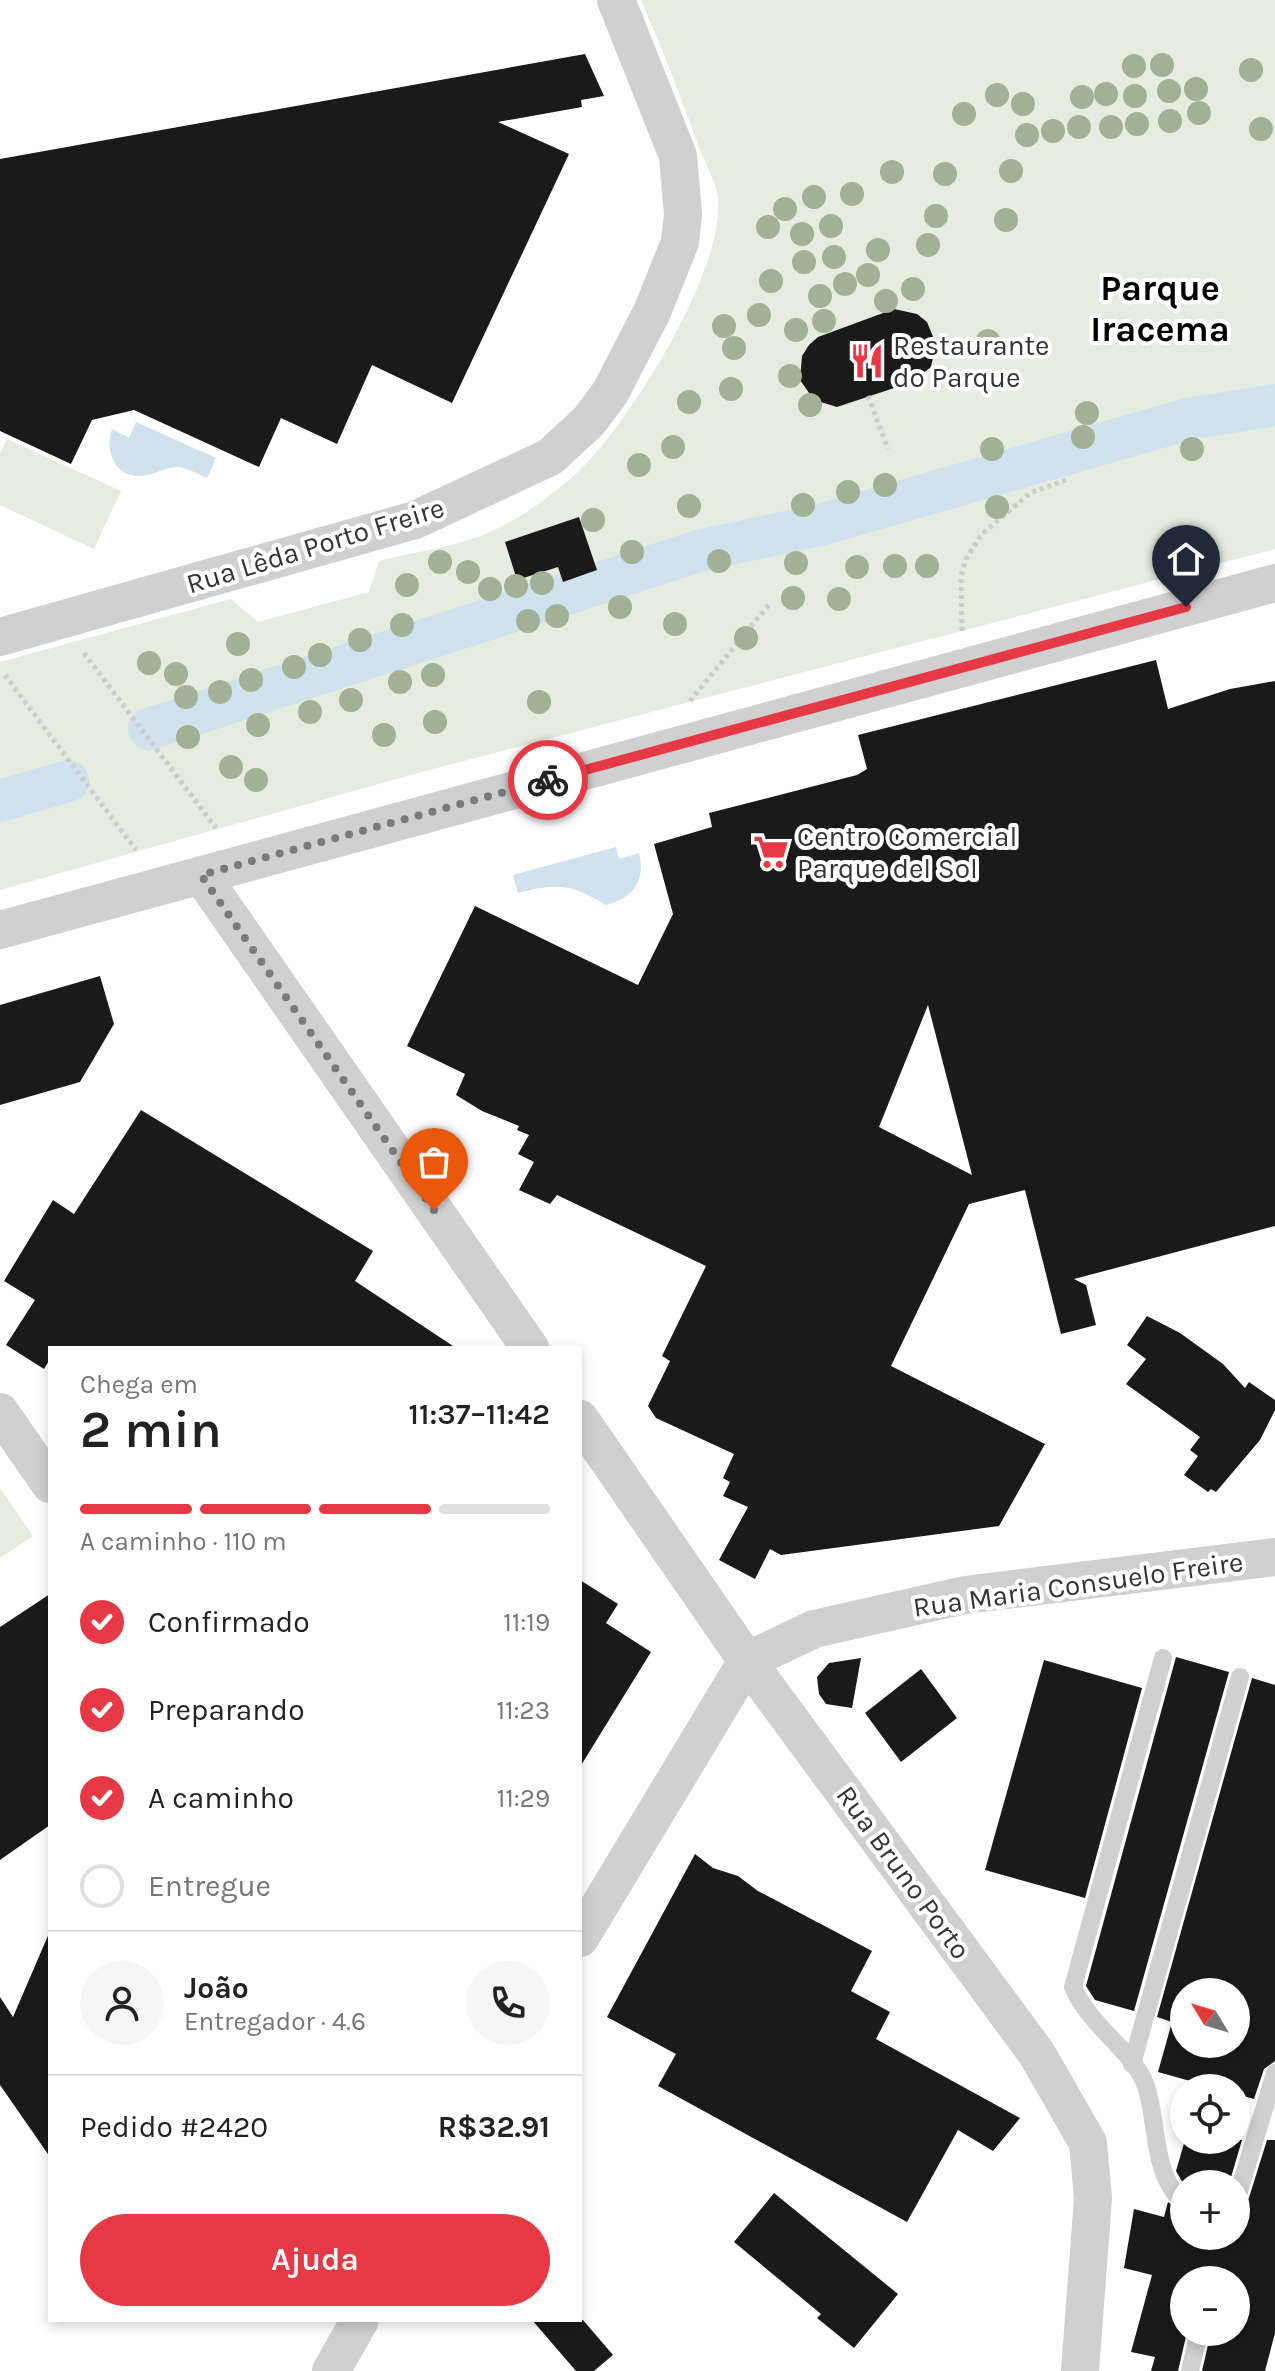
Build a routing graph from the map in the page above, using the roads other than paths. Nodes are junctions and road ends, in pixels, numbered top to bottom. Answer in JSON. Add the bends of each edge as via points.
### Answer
{"nodes":[{"id":1,"x":616,"y":0,"type":"edge"},
{"id":2,"x":1275,"y":583,"type":"edge"},
{"id":3,"x":2,"y":640,"type":"edge"},
{"id":4,"x":201,"y":875,"type":"junction"},
{"id":5,"x":0,"y":930,"type":"edge"},
{"id":6,"x":529,"y":1346,"type":"edge"},
{"id":7,"x":0,"y":1412,"type":"edge"},
{"id":8,"x":582,"y":1422,"type":"edge"},
{"id":9,"x":48,"y":1481,"type":"edge"},
{"id":10,"x":1275,"y":1557,"type":"edge"},
{"id":11,"x":1163,"y":1658,"type":"dead end"},
{"id":12,"x":747,"y":1661,"type":"junction"},
{"id":13,"x":1240,"y":1677,"type":"dead end"},
{"id":14,"x":582,"y":1935,"type":"edge"},
{"id":15,"x":1132,"y":2064,"type":"junction"},
{"id":16,"x":1275,"y":2073,"type":"edge"},
{"id":17,"x":1245,"y":2170,"type":"edge"},
{"id":18,"x":1170,"y":2187,"type":"edge"},
{"id":19,"x":359,"y":2322,"type":"edge"},
{"id":20,"x":1196,"y":2346,"type":"edge"},
{"id":21,"x":331,"y":2371,"type":"edge"},
{"id":22,"x":1080,"y":2371,"type":"edge"},
{"id":23,"x":1190,"y":2371,"type":"edge"}],
"edges":[{"from":1,"to":3,"type":"street","name":"Rua Lêda Porto Freire","via":[[678,156],[683,214],[680,242],[652,312],[610,393],[589,421],[550,457],[415,520]]},
{"from":2,"to":4,"type":"street"},
{"from":4,"to":5,"type":"street"},
{"from":4,"to":6,"type":"street"},
{"from":7,"to":9,"type":"street"},
{"from":8,"to":12,"type":"street","name":"Rua Bruno Porto"},
{"from":10,"to":12,"type":"street","name":"Rua Maria Consuelo Freire","via":[[965,1595],[814,1629]]},
{"from":11,"to":15,"type":"lane","via":[[1073,1987],[1088,2016]]},
{"from":12,"to":14,"type":"street"},
{"from":12,"to":22,"type":"street","name":"Rua Bruno Porto","via":[[1037,2054],[1088,2143],[1093,2198]]},
{"from":13,"to":15,"type":"lane"},
{"from":15,"to":18,"type":"lane","via":[[1146,2087]]},
{"from":16,"to":17,"type":"lane"},
{"from":19,"to":21,"type":"street"},
{"from":20,"to":23,"type":"lane"}]}
